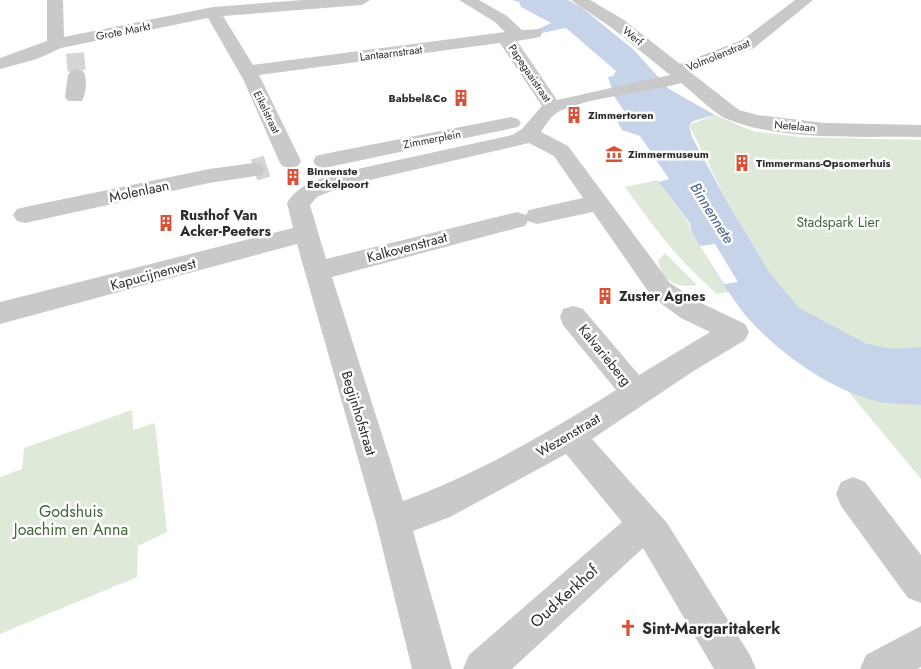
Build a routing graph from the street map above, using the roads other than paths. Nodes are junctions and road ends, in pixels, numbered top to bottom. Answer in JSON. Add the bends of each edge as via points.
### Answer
{"nodes":[{"id":1,"x":55,"y":0,"type":"edge"},
{"id":2,"x":356,"y":0,"type":"edge"},
{"id":3,"x":467,"y":0,"type":"edge"},
{"id":4,"x":583,"y":0,"type":"edge"},
{"id":5,"x":805,"y":0,"type":"edge"},
{"id":6,"x":237,"y":5,"type":"edge"},
{"id":7,"x":213,"y":12,"type":"junction"},
{"id":8,"x":534,"y":33,"type":"dead end"},
{"id":9,"x":511,"y":37,"type":"junction"},
{"id":10,"x":56,"y":44,"type":"junction"},
{"id":11,"x":0,"y":64,"type":"edge"},
{"id":12,"x":248,"y":71,"type":"junction"},
{"id":13,"x":76,"y":75,"type":"tunnel mouth"},
{"id":14,"x":674,"y":77,"type":"junction"},
{"id":15,"x":75,"y":97,"type":"dead end"},
{"id":16,"x":541,"y":120,"type":"junction"},
{"id":17,"x":921,"y":131,"type":"edge"},
{"id":18,"x":290,"y":161,"type":"junction"},
{"id":19,"x":324,"y":161,"type":"junction"},
{"id":20,"x":338,"y":180,"type":"junction"},
{"id":21,"x":598,"y":203,"type":"junction"},
{"id":22,"x":24,"y":215,"type":"dead end"},
{"id":23,"x":306,"y":233,"type":"junction"},
{"id":24,"x":318,"y":271,"type":"junction"},
{"id":25,"x":0,"y":313,"type":"edge"},
{"id":26,"x":574,"y":317,"type":"dead end"},
{"id":27,"x":636,"y":393,"type":"junction"},
{"id":28,"x":570,"y":436,"type":"junction"},
{"id":29,"x":853,"y":494,"type":"dead end"},
{"id":30,"x":392,"y":522,"type":"junction"},
{"id":31,"x":646,"y":523,"type":"junction"},
{"id":32,"x":921,"y":585,"type":"edge"},
{"id":33,"x":921,"y":645,"type":"edge"},
{"id":34,"x":432,"y":669,"type":"edge"},
{"id":35,"x":483,"y":669,"type":"edge"},
{"id":36,"x":736,"y":669,"type":"edge"},
{"id":37,"x":880,"y":669,"type":"edge"}],
"edges":[{"from":1,"to":10,"type":"street"},
{"from":2,"to":6,"type":"street","name":"Grote Markt"},
{"from":3,"to":9,"type":"street","name":"Papegaaistraat","via":[[501,19],[517,34]]},
{"from":4,"to":14,"type":"street","name":"Werf","via":[[618,24]]},
{"from":5,"to":14,"type":"street","name":"Volmolenstraat","via":[[748,44]]},
{"from":6,"to":7,"type":"street","name":"Grote Markt"},
{"from":7,"to":10,"type":"street","name":"Grote Markt","via":[[77,46]]},
{"from":7,"to":12,"type":"street","name":"Eikelstraat"},
{"from":8,"to":9,"type":"street","name":"Lantaarnstraat"},
{"from":9,"to":12,"type":"street","name":"Lantaarnstraat"},
{"from":9,"to":16,"type":"street","name":"Papegaaistraat"},
{"from":10,"to":11,"type":"street","name":"Grote Markt"},
{"from":12,"to":18,"type":"street","name":"Eikelstraat"},
{"from":13,"to":15,"type":"street"},
{"from":14,"to":16,"type":"street","name":"Zimmerplein","via":[[580,98]]},
{"from":14,"to":17,"type":"street","name":"Netelaan","via":[[732,114],[752,121],[792,127]]},
{"from":16,"to":19,"type":"street","name":"Zimmerplein"},
{"from":16,"to":20,"type":"street","name":"Zimmerplein","via":[[509,143]]},
{"from":16,"to":21,"type":"street"},
{"from":18,"to":19,"type":"street","via":[[304,158]]},
{"from":18,"to":22,"type":"street","name":"Molenlaan"},
{"from":19,"to":20,"type":"street"},
{"from":20,"to":23,"type":"street","name":"Begijnhofstraat","via":[[309,192],[298,203]]},
{"from":21,"to":24,"type":"street","name":"Kalkovenstraat","via":[[516,220]]},
{"from":21,"to":27,"type":"street","name":"Wezenstraat","via":[[661,290],[690,310],[736,332]]},
{"from":23,"to":24,"type":"street","name":"Begijnhofstraat"},
{"from":23,"to":25,"type":"street","name":"Kapucijnenvest"},
{"from":24,"to":30,"type":"street","name":"Begijnhofstraat"},
{"from":26,"to":27,"type":"street","name":"Kalvarieberg"},
{"from":27,"to":28,"type":"street","name":"Wezenstraat"},
{"from":28,"to":30,"type":"street","name":"Wezenstraat","via":[[438,505]]},
{"from":28,"to":31,"type":"street"},
{"from":29,"to":32,"type":"street"},
{"from":30,"to":34,"type":"street","name":"Begijnhofstraat"},
{"from":31,"to":35,"type":"street","name":"Oud-Kerkhof"},
{"from":31,"to":36,"type":"street"},
{"from":33,"to":37,"type":"street"}]}
